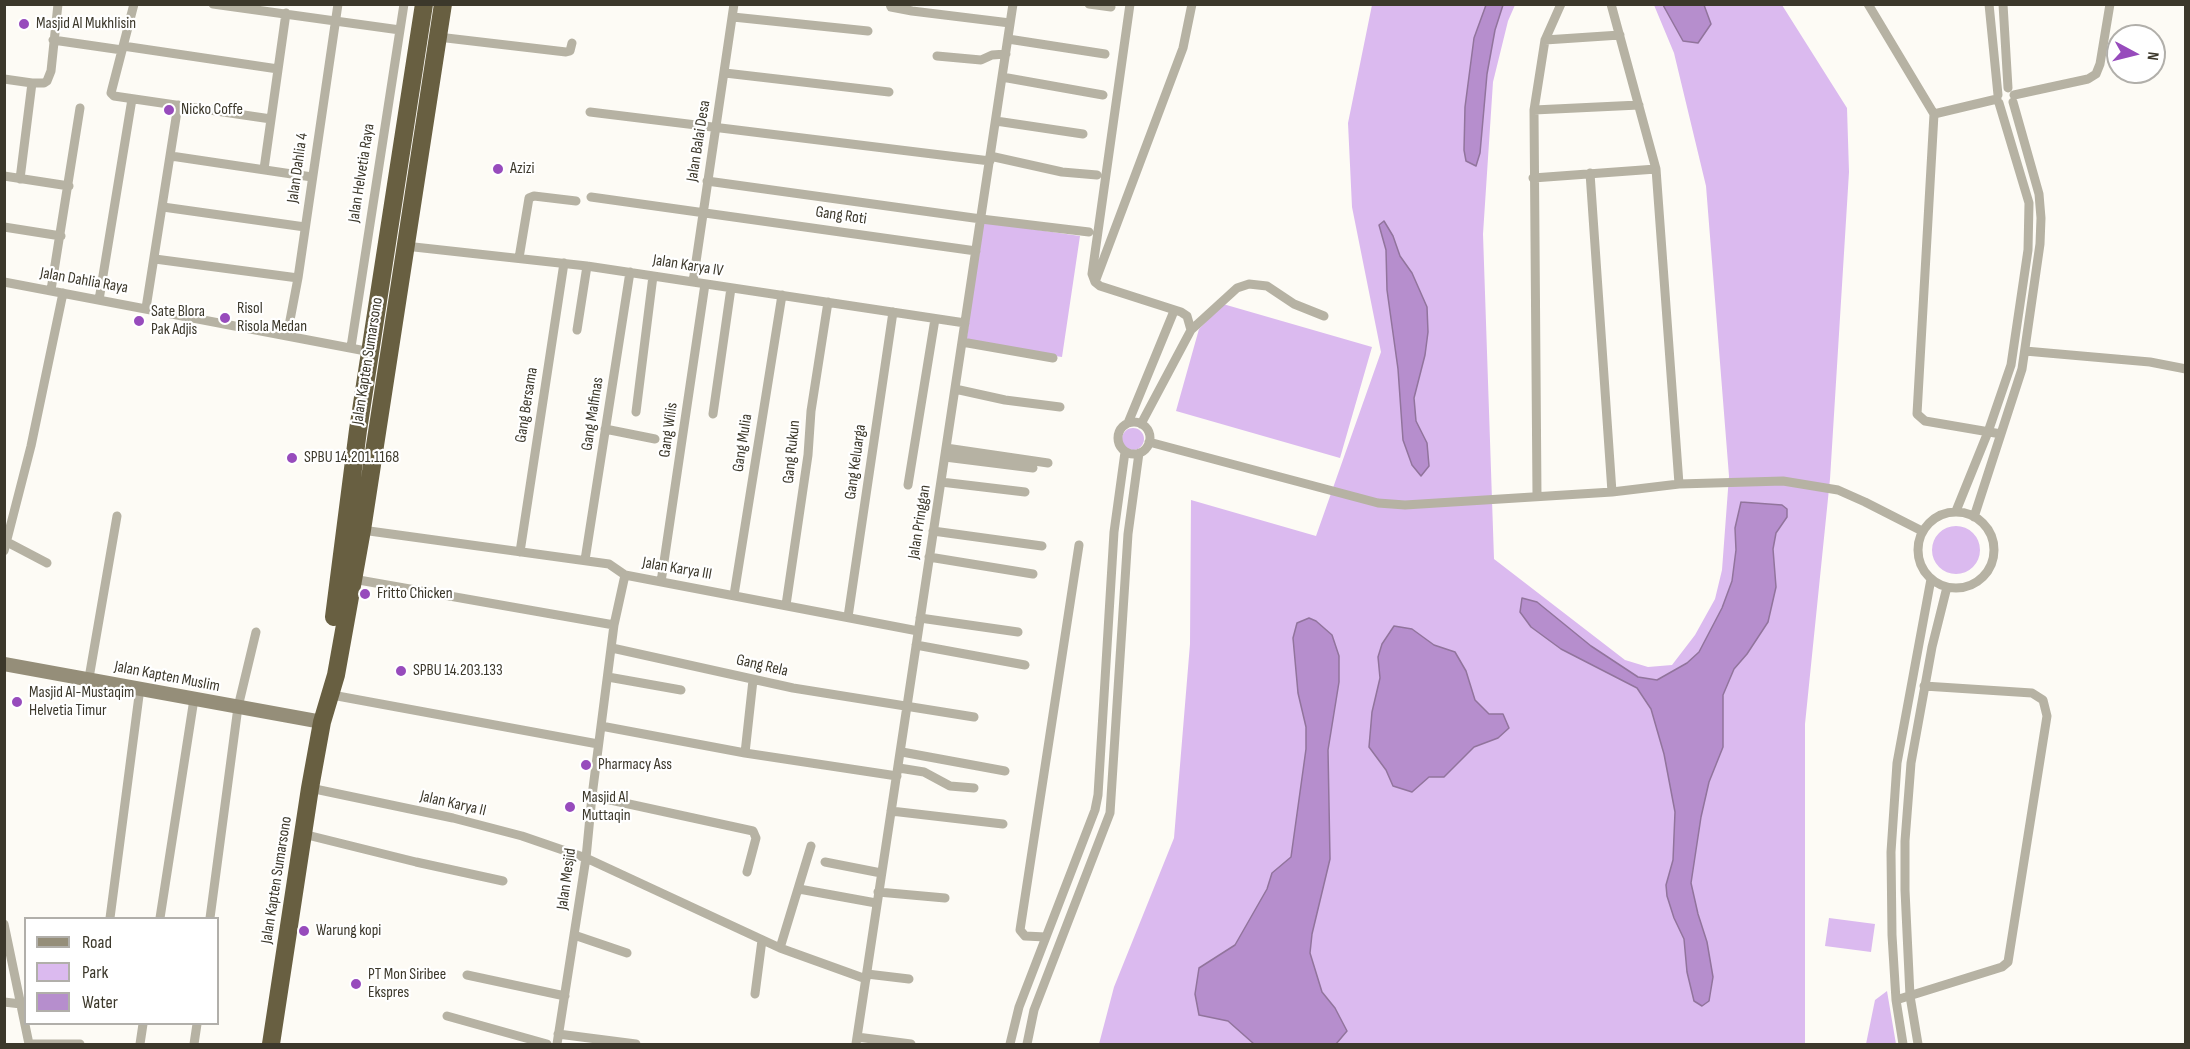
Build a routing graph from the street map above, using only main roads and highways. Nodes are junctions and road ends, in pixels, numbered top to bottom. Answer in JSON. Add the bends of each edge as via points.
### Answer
{"nodes":[{"id":1,"x":424,"y":4,"type":"edge"},
{"id":2,"x":443,"y":4,"type":"edge"},
{"id":3,"x":322,"y":722,"type":"junction"},
{"id":4,"x":271,"y":1044,"type":"edge"}],
"edges":[{"from":1,"to":3,"type":"highway","name":"Jalan Kapten Sumarsono","via":[[358,430],[319,709]]},
{"from":2,"to":3,"type":"highway","name":"Jalan Kapten Sumarsono","via":[[362,530],[332,695]]},
{"from":3,"to":4,"type":"highway","name":"Jalan Kapten Sumarsono"}]}
